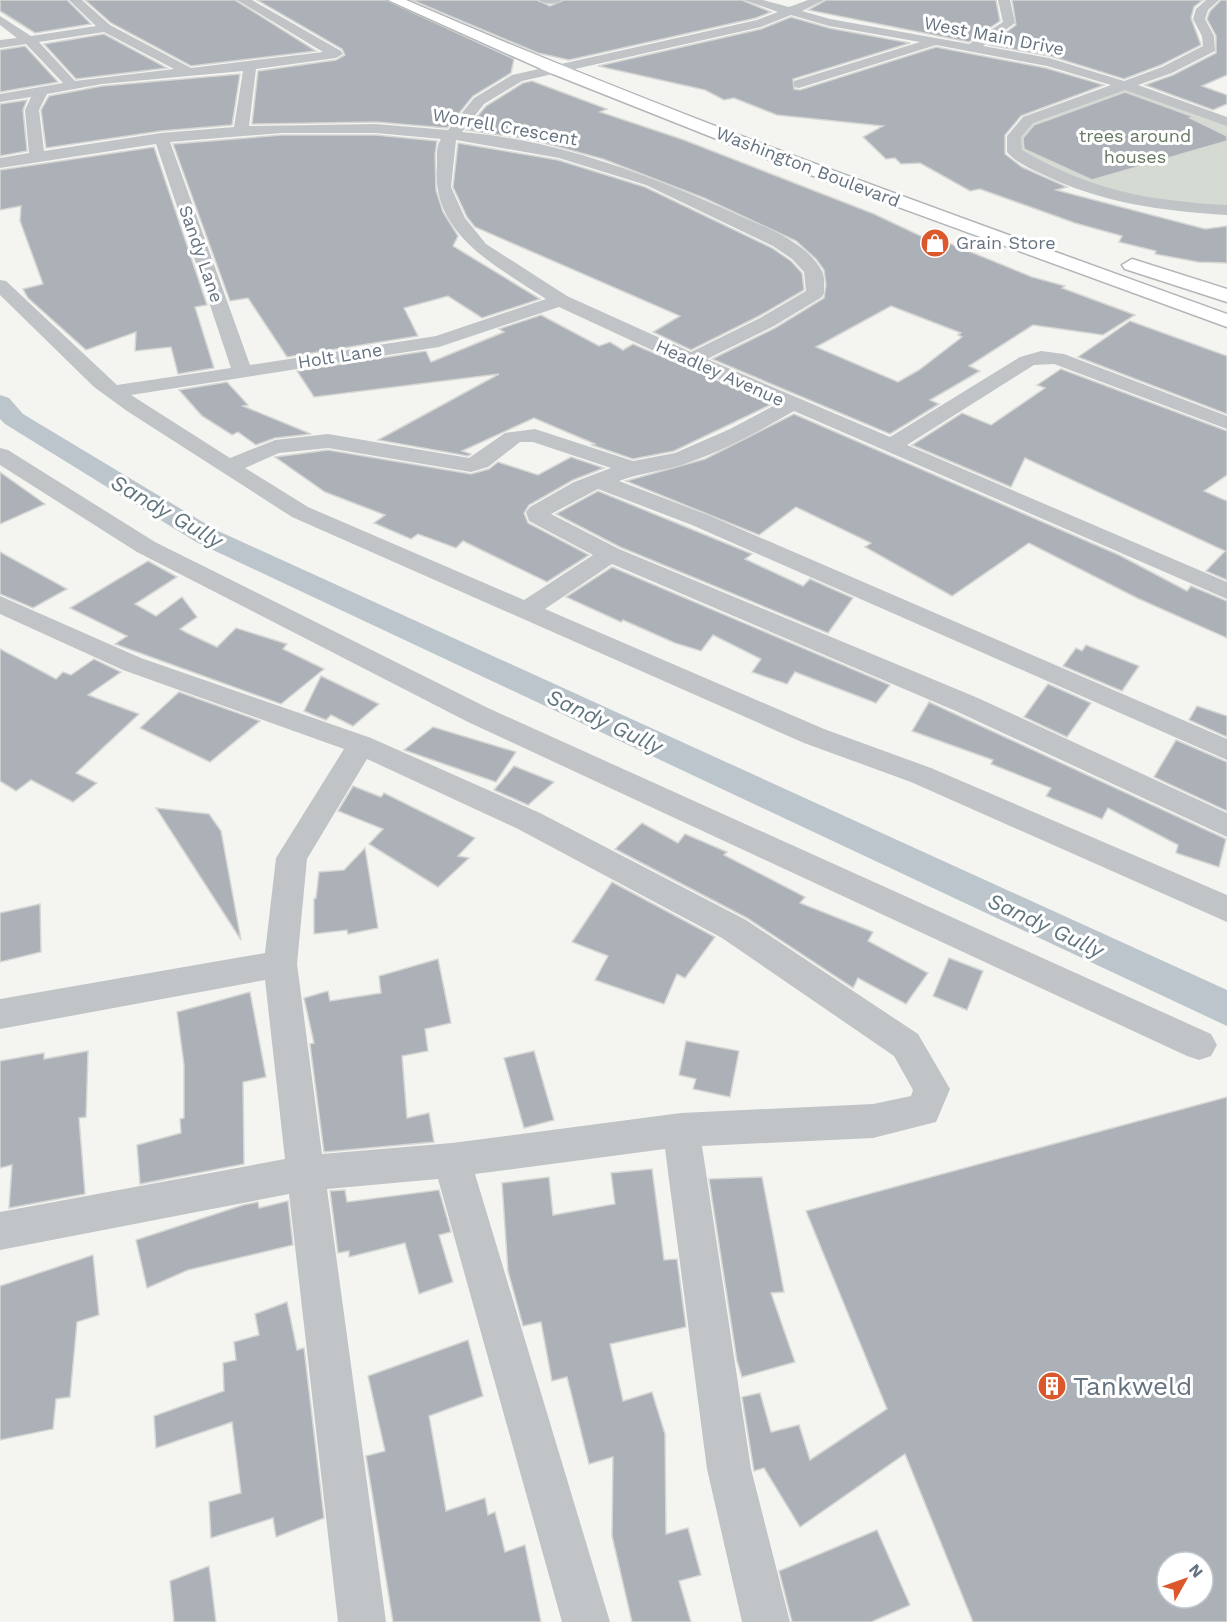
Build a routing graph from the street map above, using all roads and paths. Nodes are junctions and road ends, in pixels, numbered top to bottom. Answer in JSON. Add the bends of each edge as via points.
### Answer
{"nodes":[{"id":1,"x":75,"y":0,"type":"edge"},
{"id":2,"x":243,"y":0,"type":"edge"},
{"id":3,"x":395,"y":0,"type":"edge"},
{"id":4,"x":545,"y":0,"type":"edge"},
{"id":5,"x":556,"y":0,"type":"edge"},
{"id":6,"x":750,"y":0,"type":"edge"},
{"id":7,"x":818,"y":0,"type":"edge"},
{"id":8,"x":1004,"y":0,"type":"edge"},
{"id":9,"x":1213,"y":0,"type":"edge"},
{"id":10,"x":792,"y":13,"type":"junction"},
{"id":11,"x":0,"y":20,"type":"edge"},
{"id":12,"x":106,"y":28,"type":"junction"},
{"id":13,"x":31,"y":40,"type":"junction"},
{"id":14,"x":934,"y":42,"type":"junction"},
{"id":15,"x":0,"y":44,"type":"edge"},
{"id":16,"x":971,"y":48,"type":"junction"},
{"id":17,"x":557,"y":61,"type":"junction"},
{"id":18,"x":583,"y":62,"type":"junction"},
{"id":19,"x":250,"y":66,"type":"junction"},
{"id":20,"x":186,"y":70,"type":"junction"},
{"id":21,"x":799,"y":84,"type":"dead end"},
{"id":22,"x":71,"y":85,"type":"junction"},
{"id":23,"x":1124,"y":85,"type":"junction"},
{"id":24,"x":41,"y":91,"type":"junction"},
{"id":25,"x":0,"y":98,"type":"edge"},
{"id":26,"x":1227,"y":122,"type":"edge"},
{"id":27,"x":241,"y":129,"type":"junction"},
{"id":28,"x":452,"y":134,"type":"junction"},
{"id":29,"x":161,"y":137,"type":"junction"},
{"id":30,"x":37,"y":156,"type":"junction"},
{"id":31,"x":0,"y":163,"type":"edge"},
{"id":32,"x":924,"y":191,"type":"dead end"},
{"id":33,"x":1227,"y":210,"type":"edge"},
{"id":34,"x":1115,"y":259,"type":"dead end"},
{"id":35,"x":0,"y":285,"type":"edge"},
{"id":36,"x":1227,"y":296,"type":"edge"},
{"id":37,"x":560,"y":300,"type":"junction"},
{"id":38,"x":1227,"y":321,"type":"edge"},
{"id":39,"x":689,"y":360,"type":"junction"},
{"id":40,"x":242,"y":371,"type":"junction"},
{"id":41,"x":114,"y":393,"type":"junction"},
{"id":42,"x":792,"y":404,"type":"junction"},
{"id":43,"x":1227,"y":423,"type":"edge"},
{"id":44,"x":890,"y":446,"type":"junction"},
{"id":45,"x":0,"y":455,"type":"edge"},
{"id":46,"x":228,"y":467,"type":"junction"},
{"id":47,"x":632,"y":468,"type":"junction"},
{"id":48,"x":599,"y":481,"type":"junction"},
{"id":49,"x":610,"y":555,"type":"junction"},
{"id":50,"x":1227,"y":591,"type":"edge"},
{"id":51,"x":0,"y":604,"type":"edge"},
{"id":52,"x":527,"y":610,"type":"junction"},
{"id":53,"x":361,"y":745,"type":"junction"},
{"id":54,"x":1227,"y":750,"type":"edge"},
{"id":55,"x":1227,"y":826,"type":"edge"},
{"id":56,"x":1227,"y":909,"type":"edge"},
{"id":57,"x":280,"y":964,"type":"junction"},
{"id":58,"x":0,"y":1014,"type":"edge"},
{"id":59,"x":1199,"y":1046,"type":"dead end"},
{"id":60,"x":681,"y":1130,"type":"junction"},
{"id":61,"x":452,"y":1160,"type":"junction"},
{"id":62,"x":305,"y":1173,"type":"junction"},
{"id":63,"x":0,"y":1231,"type":"edge"},
{"id":64,"x":362,"y":1622,"type":"edge"},
{"id":65,"x":586,"y":1622,"type":"edge"},
{"id":66,"x":766,"y":1622,"type":"edge"}],
"edges":[{"from":1,"to":12,"type":"street"},
{"from":2,"to":19,"type":"street","via":[[336,54]]},
{"from":3,"to":17,"type":"highway","name":"Washington Boulevard"},
{"from":4,"to":5,"type":"street"},
{"from":6,"to":10,"type":"street","name":"West Main Drive"},
{"from":7,"to":10,"type":"street"},
{"from":8,"to":16,"type":"street","via":[[1009,22]]},
{"from":9,"to":23,"type":"street","via":[[1202,9],[1199,19],[1210,48],[1167,70]]},
{"from":10,"to":14,"type":"street","name":"West Main Drive"},
{"from":10,"to":18,"type":"street"},
{"from":11,"to":13,"type":"street"},
{"from":12,"to":13,"type":"street"},
{"from":12,"to":20,"type":"street"},
{"from":13,"to":15,"type":"street"},
{"from":13,"to":22,"type":"street"},
{"from":14,"to":16,"type":"street","name":"West Main Drive"},
{"from":14,"to":21,"type":"street"},
{"from":16,"to":23,"type":"street","name":"West Main Drive","via":[[1048,62]]},
{"from":17,"to":18,"type":"highway","name":"Washington Boulevard"},
{"from":17,"to":28,"type":"street","name":"Headley Avenue","via":[[479,101]]},
{"from":17,"to":38,"type":"highway","name":"Washington Boulevard","via":[[784,159]]},
{"from":18,"to":32,"type":"highway","name":"Washington Boulevard","via":[[800,148]]},
{"from":19,"to":20,"type":"street"},
{"from":19,"to":27,"type":"street"},
{"from":20,"to":22,"type":"street"},
{"from":22,"to":24,"type":"street"},
{"from":23,"to":26,"type":"street","name":"West Main Drive"},
{"from":23,"to":33,"type":"street","via":[[1028,120],[1014,136],[1015,152],[1049,174],[1120,199],[1167,207]]},
{"from":24,"to":25,"type":"street"},
{"from":24,"to":30,"type":"street","via":[[32,110]]},
{"from":27,"to":28,"type":"street","name":"Worrell Crescent","via":[[313,126]]},
{"from":27,"to":29,"type":"street","name":"Worrell Crescent"},
{"from":28,"to":37,"type":"street","name":"Headley Avenue","via":[[446,142],[443,187],[457,219],[480,248]]},
{"from":28,"to":39,"type":"street","name":"Worrell Crescent","via":[[615,168],[700,201],[798,254],[814,273],[815,293]]},
{"from":29,"to":30,"type":"street","name":"Worrell Crescent"},
{"from":29,"to":40,"type":"street","name":"Sandy Lane"},
{"from":30,"to":31,"type":"street","name":"Worrell Crescent"},
{"from":34,"to":36,"type":"highway"},
{"from":35,"to":41,"type":"street"},
{"from":37,"to":39,"type":"street","name":"Headley Avenue"},
{"from":37,"to":40,"type":"street","name":"Holt Lane","via":[[440,341]]},
{"from":39,"to":42,"type":"street","name":"Headley Avenue"},
{"from":40,"to":41,"type":"street","name":"Holt Lane"},
{"from":41,"to":46,"type":"street"},
{"from":42,"to":44,"type":"street","name":"Headley Avenue"},
{"from":42,"to":47,"type":"street","via":[[738,434],[681,458]]},
{"from":43,"to":44,"type":"street","via":[[1057,358],[1041,357],[1027,361]]},
{"from":44,"to":50,"type":"street","name":"Headley Avenue"},
{"from":45,"to":59,"type":"street","via":[[146,547],[478,714]]},
{"from":46,"to":47,"type":"street","via":[[275,447],[328,441],[471,465],[520,434],[545,438]]},
{"from":46,"to":52,"type":"street","via":[[300,512]]},
{"from":47,"to":48,"type":"street"},
{"from":48,"to":49,"type":"street","via":[[554,502],[537,516]]},
{"from":48,"to":54,"type":"street","via":[[700,520]]},
{"from":49,"to":52,"type":"street"},
{"from":49,"to":55,"type":"street","via":[[968,705]]},
{"from":51,"to":53,"type":"street","via":[[132,664]]},
{"from":52,"to":56,"type":"street","via":[[814,736],[921,775]]},
{"from":53,"to":57,"type":"street","via":[[292,858]]},
{"from":53,"to":60,"type":"street","via":[[529,821],[734,929],[906,1045],[932,1089],[923,1110],[873,1120]]},
{"from":57,"to":58,"type":"street"},
{"from":57,"to":62,"type":"street"},
{"from":60,"to":61,"type":"street"},
{"from":60,"to":66,"type":"street","via":[[729,1469]]},
{"from":61,"to":62,"type":"street"},
{"from":61,"to":65,"type":"street"},
{"from":62,"to":63,"type":"street"},
{"from":62,"to":64,"type":"street"}]}
